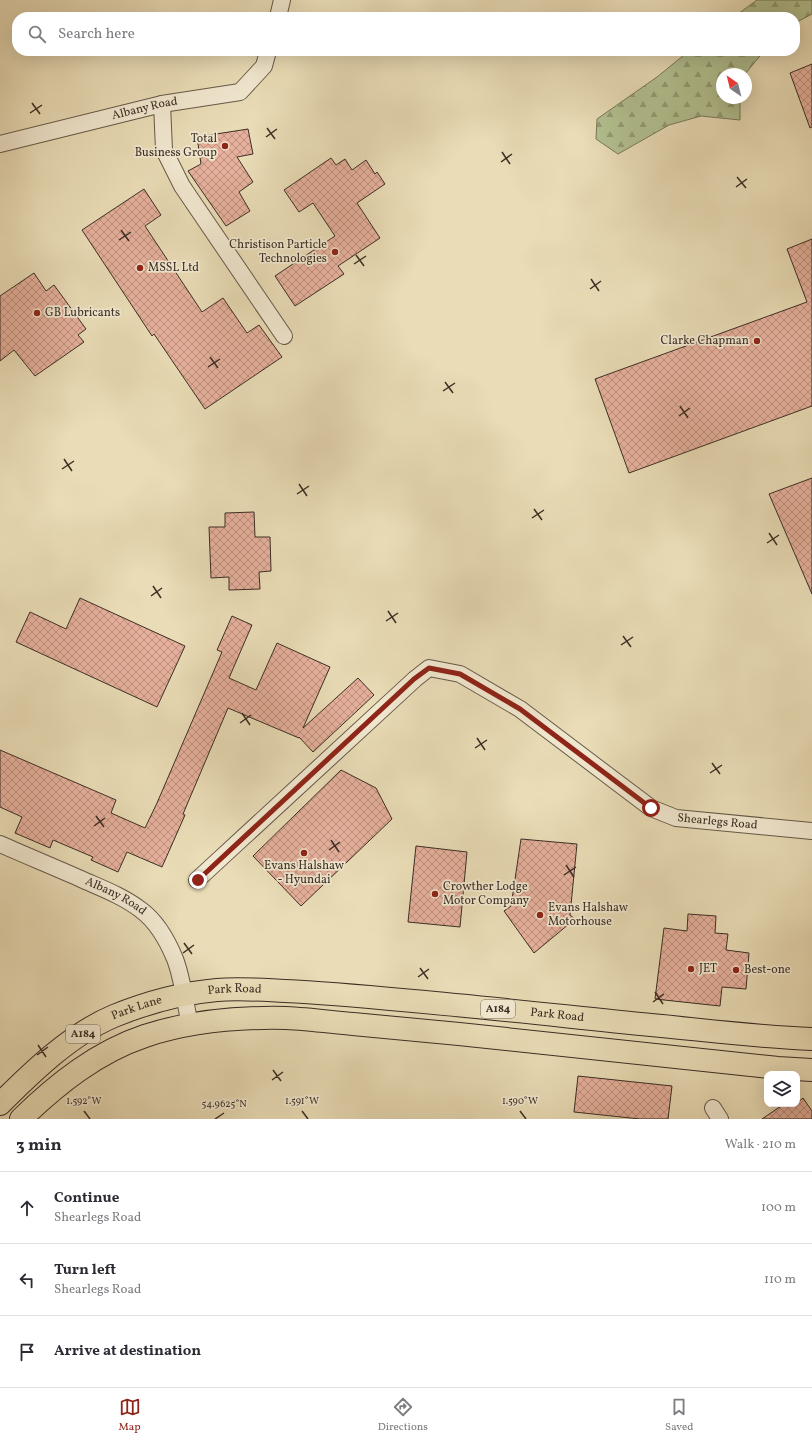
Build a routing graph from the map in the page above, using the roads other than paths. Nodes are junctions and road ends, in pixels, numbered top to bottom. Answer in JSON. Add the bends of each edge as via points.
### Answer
{"nodes":[{"id":1,"x":282,"y":0,"type":"edge"},
{"id":2,"x":279,"y":12,"type":"edge"},
{"id":3,"x":267,"y":56,"type":"edge"},
{"id":4,"x":162,"y":104,"type":"junction"},
{"id":5,"x":0,"y":144,"type":"edge"},
{"id":6,"x":284,"y":336,"type":"dead end"},
{"id":7,"x":812,"y":831,"type":"edge"},
{"id":8,"x":0,"y":844,"type":"edge"},
{"id":9,"x":198,"y":880,"type":"dead end"},
{"id":10,"x":184,"y":995,"type":"junction"},
{"id":11,"x":190,"y":1025,"type":"junction"},
{"id":12,"x":812,"y":1039,"type":"edge"},
{"id":13,"x":812,"y":1070,"type":"edge"},
{"id":14,"x":0,"y":1104,"type":"edge"},
{"id":15,"x":21,"y":1119,"type":"edge"}],
"edges":[{"from":1,"to":2,"type":"street"},
{"from":3,"to":4,"type":"street","name":"Albany Road","via":[[264,66],[240,92]]},
{"from":4,"to":5,"type":"street","name":"Albany Road"},
{"from":4,"to":6,"type":"street","via":[[164,150],[182,186]]},
{"from":7,"to":9,"type":"street","name":"Shearlegs Road","via":[[676,818],[651,808],[520,709],[460,674],[429,668],[414,679]]},
{"from":8,"to":10,"type":"street","name":"Albany Road","via":[[100,887],[142,910],[161,934],[175,959]]},
{"from":10,"to":11,"type":"street","name":"Albany Road"},
{"from":10,"to":12,"type":"highway","name":"Park Road","number":"A184","via":[[218,990],[322,993]]},
{"from":10,"to":14,"type":"highway","name":"Park Lane","number":"A184","via":[[120,1014],[86,1032],[25,1079]]},
{"from":11,"to":13,"type":"highway","number":"A184","via":[[233,1019],[288,1018]]},
{"from":11,"to":15,"type":"highway","number":"A184","via":[[123,1044],[96,1058],[63,1082]]}]}
